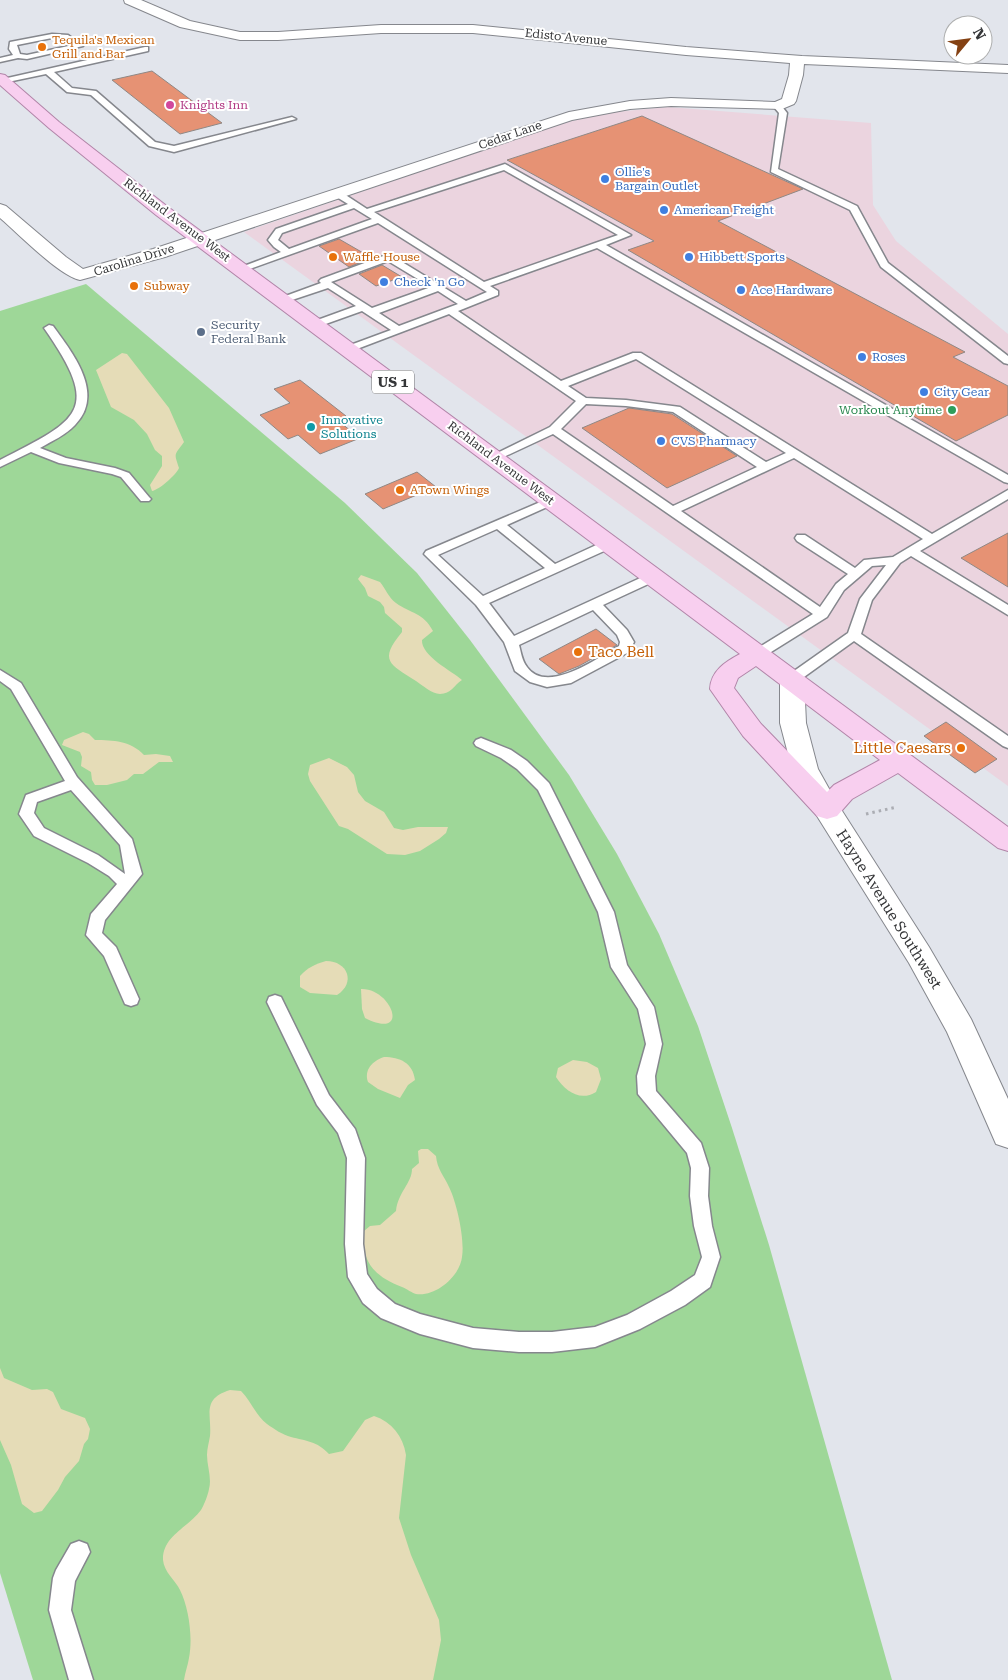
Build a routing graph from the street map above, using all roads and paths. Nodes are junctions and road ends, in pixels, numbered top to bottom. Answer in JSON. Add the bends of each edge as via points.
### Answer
{"nodes":[{"id":1,"x":130,"y":0,"type":"edge"},
{"id":2,"x":145,"y":49,"type":"dead end"},
{"id":3,"x":18,"y":56,"type":"junction"},
{"id":4,"x":797,"y":59,"type":"junction"},
{"id":5,"x":0,"y":60,"type":"edge"},
{"id":6,"x":1008,"y":69,"type":"edge"},
{"id":7,"x":48,"y":70,"type":"junction"},
{"id":8,"x":2,"y":79,"type":"edge"},
{"id":9,"x":777,"y":106,"type":"junction"},
{"id":10,"x":292,"y":119,"type":"dead end"},
{"id":11,"x":338,"y":194,"type":"junction"},
{"id":12,"x":354,"y":204,"type":"junction"},
{"id":13,"x":0,"y":209,"type":"edge"},
{"id":14,"x":366,"y":212,"type":"junction"},
{"id":15,"x":379,"y":220,"type":"junction"},
{"id":16,"x":200,"y":239,"type":"junction"},
{"id":17,"x":598,"y":245,"type":"junction"},
{"id":18,"x":288,"y":252,"type":"junction"},
{"id":19,"x":240,"y":269,"type":"junction"},
{"id":20,"x":329,"y":284,"type":"junction"},
{"id":21,"x":483,"y":285,"type":"junction"},
{"id":22,"x":438,"y":288,"type":"junction"},
{"id":23,"x":283,"y":300,"type":"junction"},
{"id":24,"x":465,"y":304,"type":"junction"},
{"id":25,"x":367,"y":309,"type":"junction"},
{"id":26,"x":450,"y":310,"type":"junction"},
{"id":27,"x":316,"y":324,"type":"junction"},
{"id":28,"x":50,"y":328,"type":"dead end"},
{"id":29,"x":398,"y":330,"type":"junction"},
{"id":30,"x":349,"y":349,"type":"junction"},
{"id":31,"x":1008,"y":361,"type":"edge"},
{"id":32,"x":561,"y":386,"type":"junction"},
{"id":33,"x":583,"y":401,"type":"junction"},
{"id":34,"x":554,"y":429,"type":"junction"},
{"id":35,"x":31,"y":448,"type":"junction"},
{"id":36,"x":795,"y":453,"type":"junction"},
{"id":37,"x":493,"y":458,"type":"junction"},
{"id":38,"x":0,"y":464,"type":"edge"},
{"id":39,"x":765,"y":467,"type":"junction"},
{"id":40,"x":1008,"y":480,"type":"edge"},
{"id":41,"x":1008,"y":494,"type":"edge"},
{"id":42,"x":145,"y":499,"type":"dead end"},
{"id":43,"x":552,"y":501,"type":"junction"},
{"id":44,"x":672,"y":511,"type":"junction"},
{"id":45,"x":498,"y":524,"type":"junction"},
{"id":46,"x":801,"y":538,"type":"dead end"},
{"id":47,"x":932,"y":539,"type":"junction"},
{"id":48,"x":609,"y":544,"type":"junction"},
{"id":49,"x":911,"y":551,"type":"junction"},
{"id":50,"x":896,"y":560,"type":"junction"},
{"id":51,"x":554,"y":570,"type":"junction"},
{"id":52,"x":856,"y":574,"type":"junction"},
{"id":53,"x":653,"y":577,"type":"junction"},
{"id":54,"x":481,"y":602,"type":"junction"},
{"id":55,"x":594,"y":604,"type":"junction"},
{"id":56,"x":1008,"y":611,"type":"edge"},
{"id":57,"x":822,"y":614,"type":"junction"},
{"id":58,"x":854,"y":635,"type":"junction"},
{"id":59,"x":511,"y":642,"type":"junction"},
{"id":60,"x":758,"y":654,"type":"junction"},
{"id":61,"x":0,"y":674,"type":"edge"},
{"id":62,"x":792,"y":679,"type":"junction"},
{"id":63,"x":481,"y":743,"type":"dead end"},
{"id":64,"x":1008,"y":743,"type":"edge"},
{"id":65,"x":899,"y":761,"type":"junction"},
{"id":66,"x":75,"y":783,"type":"junction"},
{"id":67,"x":898,"y":807,"type":"dead end"},
{"id":68,"x":827,"y":809,"type":"junction"},
{"id":69,"x":866,"y":814,"type":"dead end"},
{"id":70,"x":1008,"y":842,"type":"edge"},
{"id":71,"x":126,"y":884,"type":"junction"},
{"id":72,"x":131,"y":999,"type":"dead end"},
{"id":73,"x":275,"y":1002,"type":"dead end"},
{"id":74,"x":1008,"y":1134,"type":"edge"},
{"id":75,"x":80,"y":1552,"type":"dead end"},
{"id":76,"x":81,"y":1680,"type":"edge"}],
"edges":[{"from":1,"to":4,"type":"street","name":"Edisto Avenue","via":[[185,24],[234,35],[473,29]]},
{"from":2,"to":7,"type":"lane"},
{"from":3,"to":3,"type":"lane","via":[[27,57],[79,46],[65,37],[52,36],[13,44]]},
{"from":3,"to":5,"type":"lane"},
{"from":4,"to":6,"type":"street","name":"Edisto Avenue"},
{"from":4,"to":9,"type":"street","via":[[789,101]]},
{"from":7,"to":8,"type":"lane"},
{"from":7,"to":10,"type":"lane","via":[[70,90],[93,93],[152,144],[174,149]]},
{"from":8,"to":16,"type":"main road","name":"Richland Avenue West","number":"US 1","via":[[54,125]]},
{"from":9,"to":11,"type":"street","name":"Cedar Lane","via":[[671,102],[587,112],[552,120]]},
{"from":9,"to":31,"type":"lane","via":[[783,113],[774,170],[854,208],[884,265]]},
{"from":11,"to":12,"type":"lane"},
{"from":11,"to":16,"type":"street","name":"Cedar Lane"},
{"from":12,"to":14,"type":"lane"},
{"from":12,"to":18,"type":"lane","via":[[279,232],[273,240]]},
{"from":13,"to":16,"type":"street","name":"Carolina Drive","via":[[80,276]]},
{"from":14,"to":15,"type":"lane"},
{"from":14,"to":17,"type":"lane","via":[[505,167],[626,235]]},
{"from":15,"to":18,"type":"lane"},
{"from":15,"to":21,"type":"lane"},
{"from":16,"to":19,"type":"main road","name":"Richland Avenue West","number":"US 1"},
{"from":17,"to":21,"type":"lane"},
{"from":17,"to":40,"type":"lane"},
{"from":18,"to":19,"type":"lane"},
{"from":19,"to":23,"type":"main road","name":"Richland Avenue West","number":"US 1"},
{"from":20,"to":22,"type":"lane","via":[[324,281],[389,257]]},
{"from":20,"to":23,"type":"lane"},
{"from":20,"to":25,"type":"lane"},
{"from":21,"to":24,"type":"lane","via":[[495,293]]},
{"from":22,"to":24,"type":"lane"},
{"from":22,"to":25,"type":"lane"},
{"from":23,"to":27,"type":"main road","name":"Richland Avenue West","number":"US 1"},
{"from":24,"to":26,"type":"lane"},
{"from":25,"to":27,"type":"lane"},
{"from":25,"to":29,"type":"lane"},
{"from":26,"to":29,"type":"lane"},
{"from":26,"to":32,"type":"lane"},
{"from":27,"to":30,"type":"main road","name":"Richland Avenue West","number":"US 1"},
{"from":28,"to":35,"type":"lane","via":[[74,364],[84,396],[73,421]]},
{"from":29,"to":30,"type":"lane"},
{"from":30,"to":37,"type":"main road","name":"Richland Avenue West","number":"US 1"},
{"from":32,"to":33,"type":"lane"},
{"from":32,"to":36,"type":"lane","via":[[637,355]]},
{"from":33,"to":34,"type":"lane"},
{"from":33,"to":39,"type":"lane","via":[[676,409]]},
{"from":34,"to":37,"type":"lane"},
{"from":34,"to":44,"type":"lane"},
{"from":35,"to":38,"type":"lane"},
{"from":35,"to":42,"type":"lane","via":[[63,461],[125,475]]},
{"from":36,"to":39,"type":"lane"},
{"from":36,"to":47,"type":"lane"},
{"from":37,"to":43,"type":"main road","name":"Richland Avenue West","number":"US 1"},
{"from":39,"to":44,"type":"lane"},
{"from":41,"to":47,"type":"lane"},
{"from":43,"to":45,"type":"lane"},
{"from":43,"to":48,"type":"main road","name":"Richland Avenue West","number":"US 1"},
{"from":44,"to":57,"type":"lane"},
{"from":45,"to":51,"type":"lane"},
{"from":45,"to":54,"type":"lane","via":[[430,554]]},
{"from":46,"to":52,"type":"lane"},
{"from":47,"to":49,"type":"lane"},
{"from":48,"to":51,"type":"lane"},
{"from":48,"to":53,"type":"main road","name":"Richland Avenue West","number":"US 1"},
{"from":49,"to":50,"type":"lane"},
{"from":49,"to":56,"type":"lane"},
{"from":50,"to":52,"type":"lane","via":[[868,563]]},
{"from":50,"to":58,"type":"lane","via":[[866,599]]},
{"from":51,"to":54,"type":"lane"},
{"from":52,"to":57,"type":"lane","via":[[840,587]]},
{"from":53,"to":55,"type":"lane"},
{"from":53,"to":60,"type":"main road","name":"Richland Avenue West","number":"US 1"},
{"from":54,"to":59,"type":"lane"},
{"from":55,"to":59,"type":"lane"},
{"from":55,"to":59,"type":"lane","via":[[627,642],[624,649],[566,680],[544,682],[530,678],[520,668]]},
{"from":57,"to":60,"type":"lane"},
{"from":58,"to":62,"type":"lane"},
{"from":58,"to":64,"type":"lane"},
{"from":60,"to":62,"type":"main road","name":"Richland Avenue West","number":"US 1"},
{"from":60,"to":68,"type":"main road","via":[[724,675],[722,689],[752,730]]},
{"from":61,"to":66,"type":"lane","via":[[16,686]]},
{"from":62,"to":65,"type":"main road","name":"Richland Avenue West","number":"US 1"},
{"from":62,"to":68,"type":"street","name":"Hayne Avenue Southwest","via":[[793,723],[798,749]]},
{"from":63,"to":73,"type":"lane","via":[[522,765],[544,787],[606,912],[619,967],[646,1007],[654,1044],[646,1076],[647,1094],[695,1149],[700,1168],[699,1196],[711,1257],[703,1280],[633,1322],[595,1337],[552,1342],[474,1338],[420,1324],[388,1310],[370,1296],[358,1277],[354,1244],[356,1158],[346,1129],[323,1100]]},
{"from":65,"to":68,"type":"main road","via":[[843,792]]},
{"from":65,"to":70,"type":"main road","name":"Richland Avenue West","number":"US 1"},
{"from":66,"to":71,"type":"lane","via":[[128,843],[134,874]]},
{"from":66,"to":71,"type":"lane","via":[[31,799],[26,814],[39,832],[93,859]]},
{"from":67,"to":69,"type":"path"},
{"from":68,"to":74,"type":"street","name":"Hayne Avenue Southwest","via":[[919,954],[960,1028]]},
{"from":71,"to":72,"type":"lane","via":[[97,918],[94,935],[110,952]]},
{"from":75,"to":76,"type":"lane","via":[[64,1578],[60,1610]]}]}
